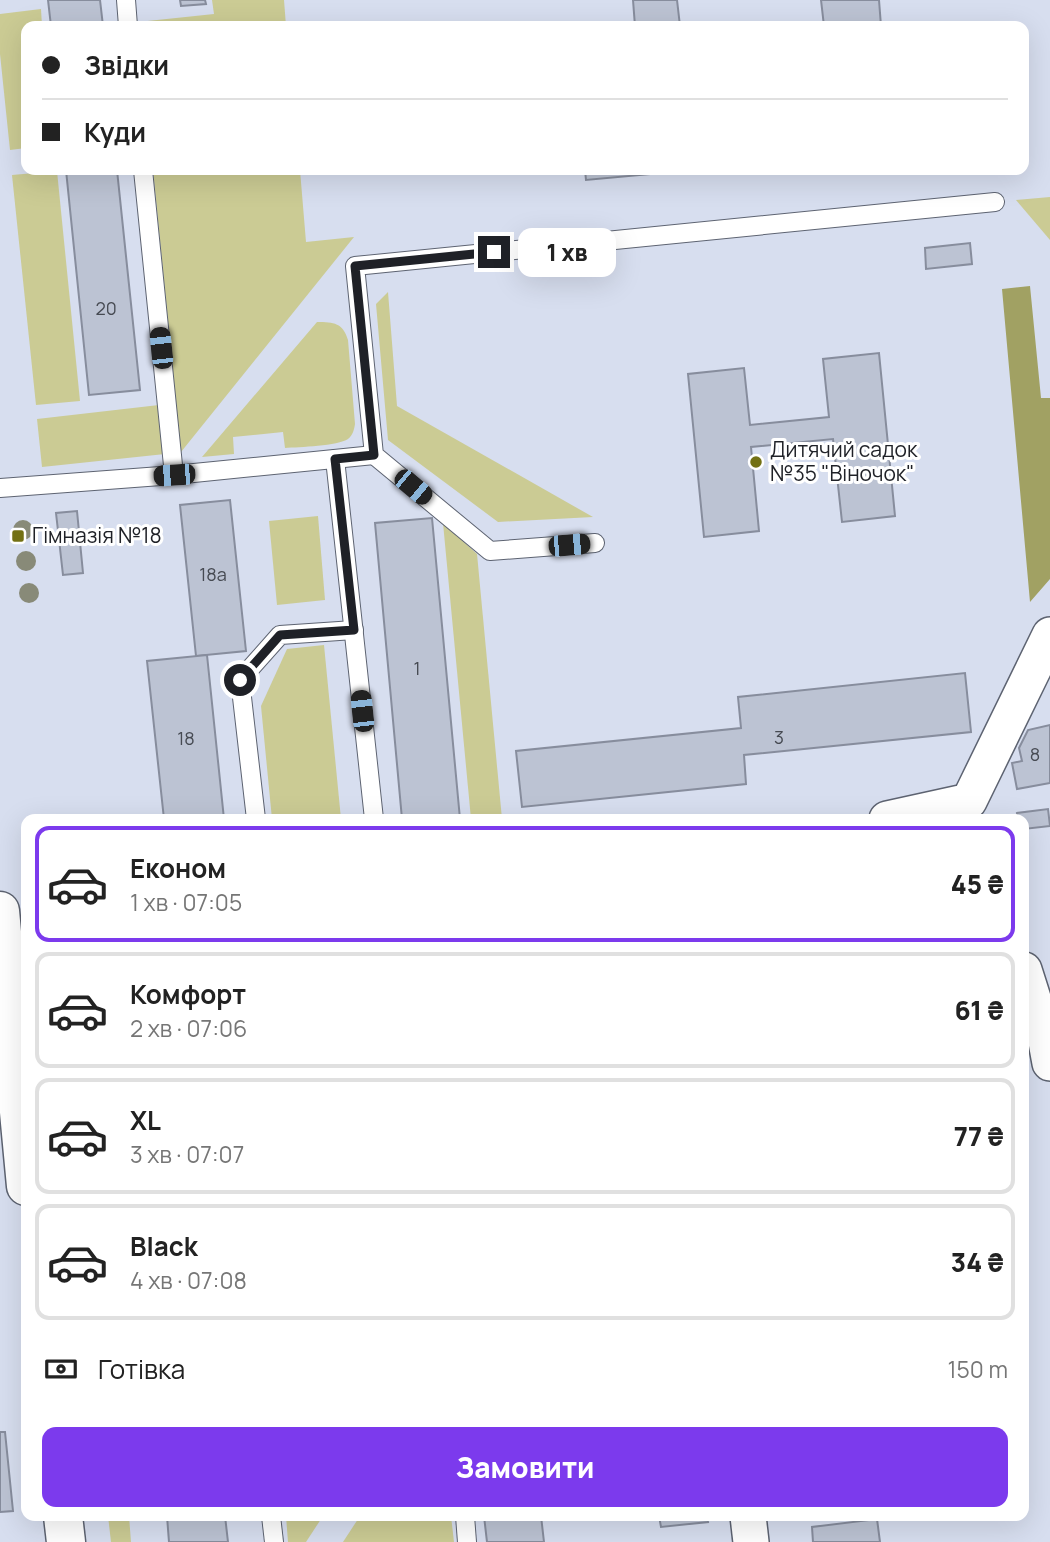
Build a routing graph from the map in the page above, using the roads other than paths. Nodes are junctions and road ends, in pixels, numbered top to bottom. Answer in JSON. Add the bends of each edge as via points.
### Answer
{"nodes":[{"id":1,"x":125,"y":0,"type":"edge"},
{"id":2,"x":127,"y":21,"type":"edge"},
{"id":3,"x":144,"y":175,"type":"edge"},
{"id":4,"x":995,"y":202,"type":"dead end"},
{"id":5,"x":374,"y":455,"type":"junction"},
{"id":6,"x":335,"y":459,"type":"junction"},
{"id":7,"x":174,"y":475,"type":"junction"},
{"id":8,"x":0,"y":488,"type":"edge"},
{"id":9,"x":595,"y":542,"type":"dead end"},
{"id":10,"x":354,"y":630,"type":"junction"},
{"id":11,"x":1050,"y":635,"type":"edge"},
{"id":12,"x":972,"y":810,"type":"edge"},
{"id":13,"x":255,"y":814,"type":"edge"},
{"id":14,"x":373,"y":814,"type":"edge"},
{"id":15,"x":934,"y":814,"type":"edge"},
{"id":16,"x":0,"y":911,"type":"edge"},
{"id":17,"x":1029,"y":986,"type":"edge"},
{"id":18,"x":1050,"y":1063,"type":"edge"},
{"id":19,"x":14,"y":1065,"type":"edge"},
{"id":20,"x":21,"y":1136,"type":"edge"},
{"id":21,"x":64,"y":1521,"type":"edge"},
{"id":22,"x":272,"y":1521,"type":"edge"},
{"id":23,"x":465,"y":1521,"type":"edge"},
{"id":24,"x":749,"y":1521,"type":"edge"},
{"id":25,"x":66,"y":1542,"type":"edge"},
{"id":26,"x":274,"y":1542,"type":"edge"},
{"id":27,"x":467,"y":1542,"type":"edge"},
{"id":28,"x":751,"y":1542,"type":"edge"}],
"edges":[{"from":1,"to":2,"type":"lane"},
{"from":3,"to":7,"type":"lane"},
{"from":4,"to":5,"type":"lane","via":[[355,266]]},
{"from":5,"to":6,"type":"lane"},
{"from":5,"to":9,"type":"lane","via":[[491,551]]},
{"from":6,"to":7,"type":"lane"},
{"from":6,"to":10,"type":"lane"},
{"from":7,"to":8,"type":"lane"},
{"from":10,"to":13,"type":"lane","via":[[280,635],[240,680]]},
{"from":10,"to":14,"type":"lane"},
{"from":11,"to":12,"type":"street"},
{"from":12,"to":15,"type":"street"},
{"from":16,"to":19,"type":"main road"},
{"from":17,"to":18,"type":"street"},
{"from":19,"to":20,"type":"main road"},
{"from":21,"to":25,"type":"main road"},
{"from":22,"to":26,"type":"lane"},
{"from":23,"to":27,"type":"lane"},
{"from":24,"to":28,"type":"street"}]}
